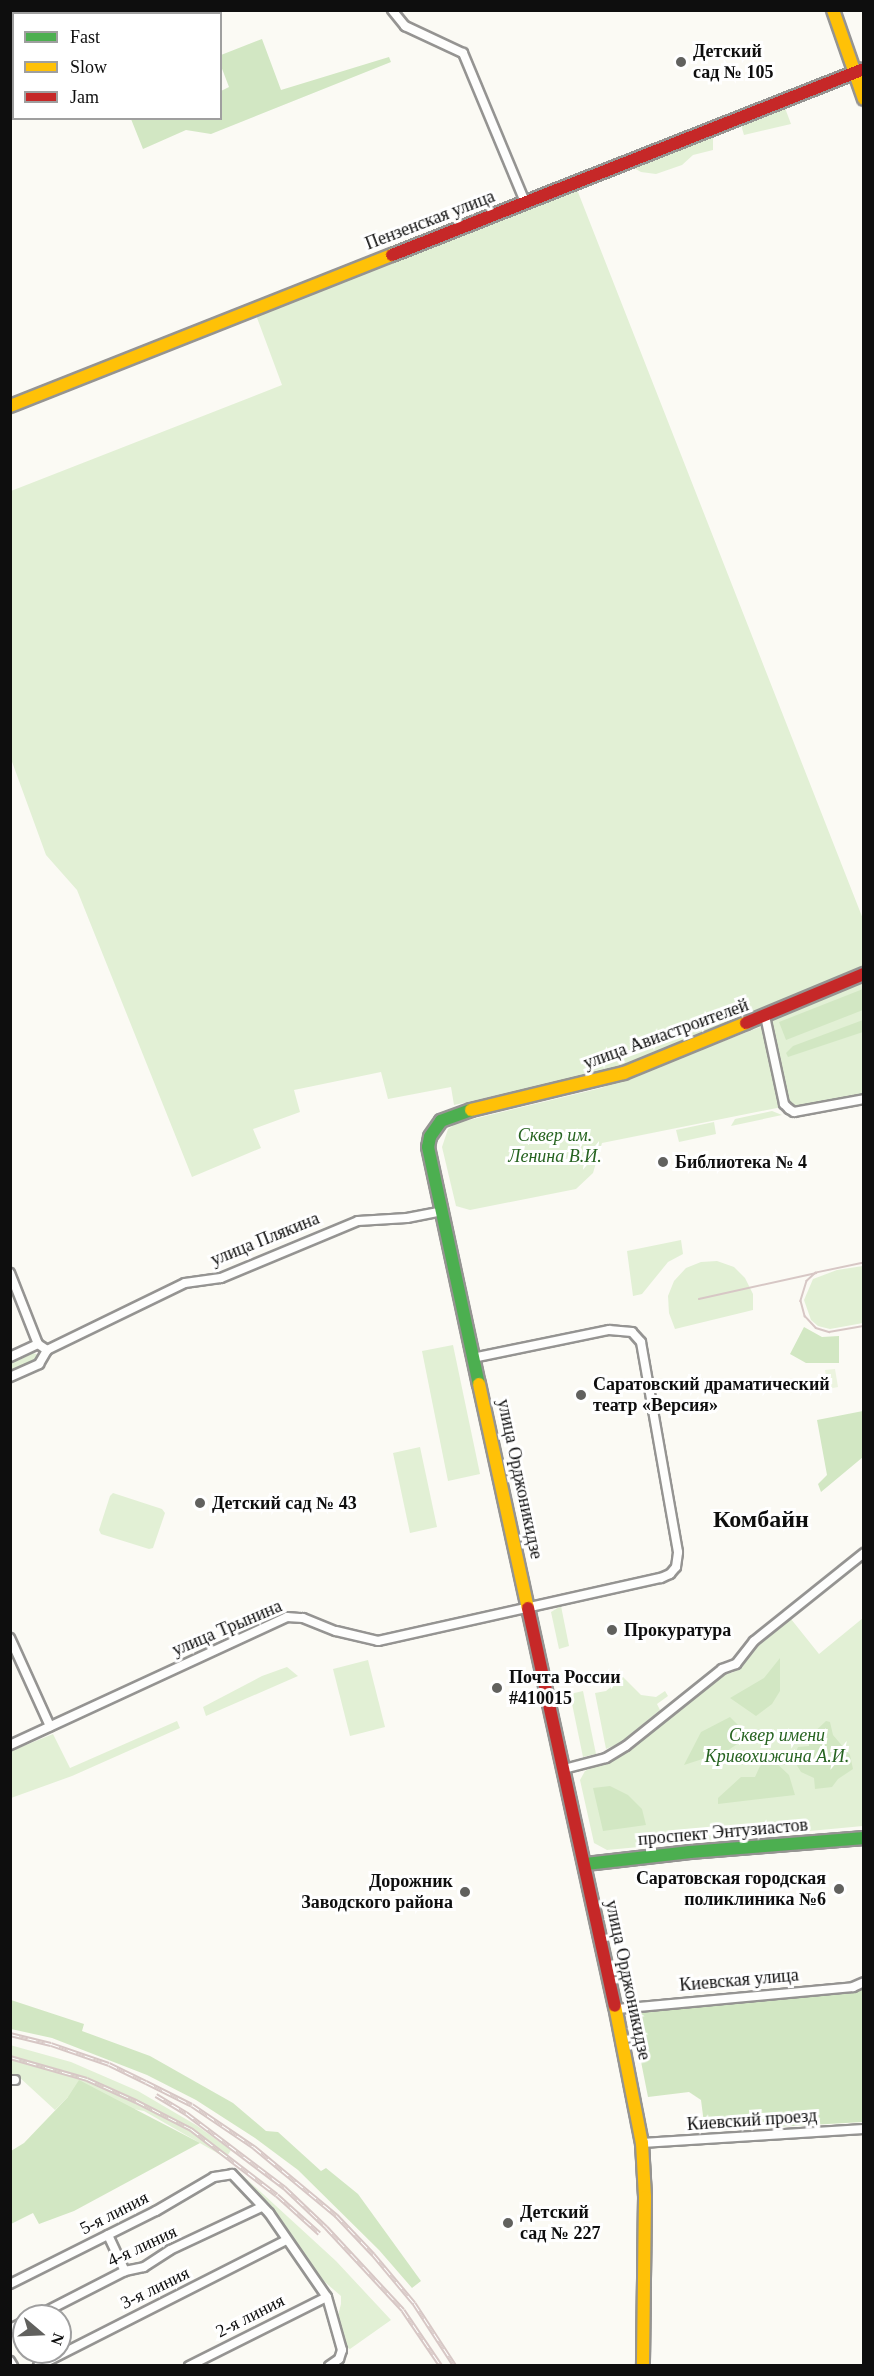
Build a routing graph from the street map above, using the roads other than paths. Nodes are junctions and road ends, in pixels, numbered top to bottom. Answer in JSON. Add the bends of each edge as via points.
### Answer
{"nodes":[{"id":1,"x":392,"y":10,"type":"edge"},
{"id":2,"x":833,"y":10,"type":"edge"},
{"id":3,"x":859,"y":71,"type":"edge"},
{"id":4,"x":864,"y":99,"type":"edge"},
{"id":5,"x":525,"y":202,"type":"junction"},
{"id":6,"x":10,"y":406,"type":"edge"},
{"id":7,"x":864,"y":974,"type":"edge"},
{"id":8,"x":765,"y":1016,"type":"junction"},
{"id":9,"x":864,"y":1099,"type":"edge"},
{"id":10,"x":441,"y":1121,"type":"joint"},
{"id":11,"x":442,"y":1211,"type":"junction"},
{"id":12,"x":10,"y":1273,"type":"edge"},
{"id":13,"x":38,"y":1344,"type":"junction"},
{"id":14,"x":47,"y":1350,"type":"junction"},
{"id":15,"x":10,"y":1357,"type":"edge"},
{"id":16,"x":473,"y":1358,"type":"junction"},
{"id":17,"x":10,"y":1377,"type":"edge"},
{"id":18,"x":864,"y":1553,"type":"edge"},
{"id":19,"x":530,"y":1607,"type":"junction"},
{"id":20,"x":10,"y":1638,"type":"edge"},
{"id":21,"x":50,"y":1726,"type":"junction"},
{"id":22,"x":10,"y":1745,"type":"edge"},
{"id":23,"x":564,"y":1769,"type":"junction"},
{"id":24,"x":864,"y":1838,"type":"edge"},
{"id":25,"x":586,"y":1864,"type":"junction"},
{"id":26,"x":864,"y":1982,"type":"edge"},
{"id":27,"x":617,"y":2009,"type":"junction"},
{"id":28,"x":864,"y":2129,"type":"edge"},
{"id":29,"x":642,"y":2143,"type":"junction"},
{"id":30,"x":262,"y":2207,"type":"junction"},
{"id":31,"x":108,"y":2235,"type":"junction"},
{"id":32,"x":286,"y":2240,"type":"junction"},
{"id":33,"x":125,"y":2271,"type":"junction"},
{"id":34,"x":10,"y":2284,"type":"edge"},
{"id":35,"x":327,"y":2297,"type":"junction"},
{"id":36,"x":60,"y":2304,"type":"edge"},
{"id":37,"x":10,"y":2361,"type":"edge"},
{"id":38,"x":13,"y":2366,"type":"edge"},
{"id":39,"x":38,"y":2366,"type":"edge"},
{"id":40,"x":189,"y":2366,"type":"edge"},
{"id":41,"x":329,"y":2366,"type":"edge"},
{"id":42,"x":643,"y":2366,"type":"edge"}],
"edges":[{"from":1,"to":5,"type":"street","via":[[405,26],[463,53]]},
{"from":2,"to":3,"type":"main road"},
{"from":3,"to":4,"type":"main road"},
{"from":3,"to":5,"type":"main road","name":"Пензенская улица"},
{"from":5,"to":6,"type":"main road","name":"Пензенская улица"},
{"from":7,"to":8,"type":"main road","name":"улица Авиастроителей"},
{"from":8,"to":9,"type":"street","via":[[784,1104],[794,1112]]},
{"from":8,"to":10,"type":"main road","name":"улица Авиастроителей","via":[[624,1073],[465,1111]]},
{"from":10,"to":11,"type":"main road","name":"улица Орджоникидзе","via":[[430,1137],[429,1147]]},
{"from":11,"to":14,"type":"street","name":"улица Плякина","via":[[407,1218],[369,1219],[341,1227],[221,1278],[185,1283]]},
{"from":11,"to":16,"type":"main road","name":"улица Орджоникидзе"},
{"from":12,"to":13,"type":"street"},
{"from":13,"to":14,"type":"street"},
{"from":13,"to":15,"type":"street"},
{"from":14,"to":17,"type":"street","name":"улица Плякина","via":[[39,1364]]},
{"from":16,"to":19,"type":"main road","name":"улица Орджоникидзе"},
{"from":16,"to":19,"type":"street","via":[[609,1330],[632,1332],[640,1342],[678,1552],[676,1567],[661,1578]]},
{"from":18,"to":23,"type":"street","via":[[754,1641],[736,1664],[722,1669],[626,1746],[606,1758]]},
{"from":19,"to":21,"type":"street","name":"улица Трынина","via":[[378,1641],[303,1618],[287,1617]]},
{"from":19,"to":23,"type":"main road","name":"улица Орджоникидзе"},
{"from":20,"to":21,"type":"street"},
{"from":21,"to":22,"type":"street","name":"улица Трынина"},
{"from":23,"to":25,"type":"main road","name":"улица Орджоникидзе"},
{"from":24,"to":25,"type":"main road","name":"проспект Энтузиастов"},
{"from":25,"to":27,"type":"main road","name":"улица Орджоникидзе"},
{"from":26,"to":27,"type":"street","name":"Киевская улица","via":[[853,1987]]},
{"from":27,"to":29,"type":"main road","name":"улица Орджоникидзе"},
{"from":28,"to":29,"type":"street","name":"Киевский проезд"},
{"from":29,"to":42,"type":"main road","name":"улица Орджоникидзе"},
{"from":30,"to":31,"type":"street","name":"5-я линия","via":[[232,2174],[214,2177]]},
{"from":30,"to":32,"type":"street"},
{"from":30,"to":33,"type":"street","name":"4-я линия","via":[[170,2250],[144,2267]]},
{"from":31,"to":33,"type":"street"},
{"from":31,"to":34,"type":"street","name":"5-я линия"},
{"from":32,"to":35,"type":"street"},
{"from":32,"to":39,"type":"street","name":"3-я линия"},
{"from":33,"to":36,"type":"street","name":"4-я линия"},
{"from":35,"to":40,"type":"street","name":"2-я линия"},
{"from":35,"to":41,"type":"street","via":[[341,2355]]},
{"from":37,"to":38,"type":"street"}]}
